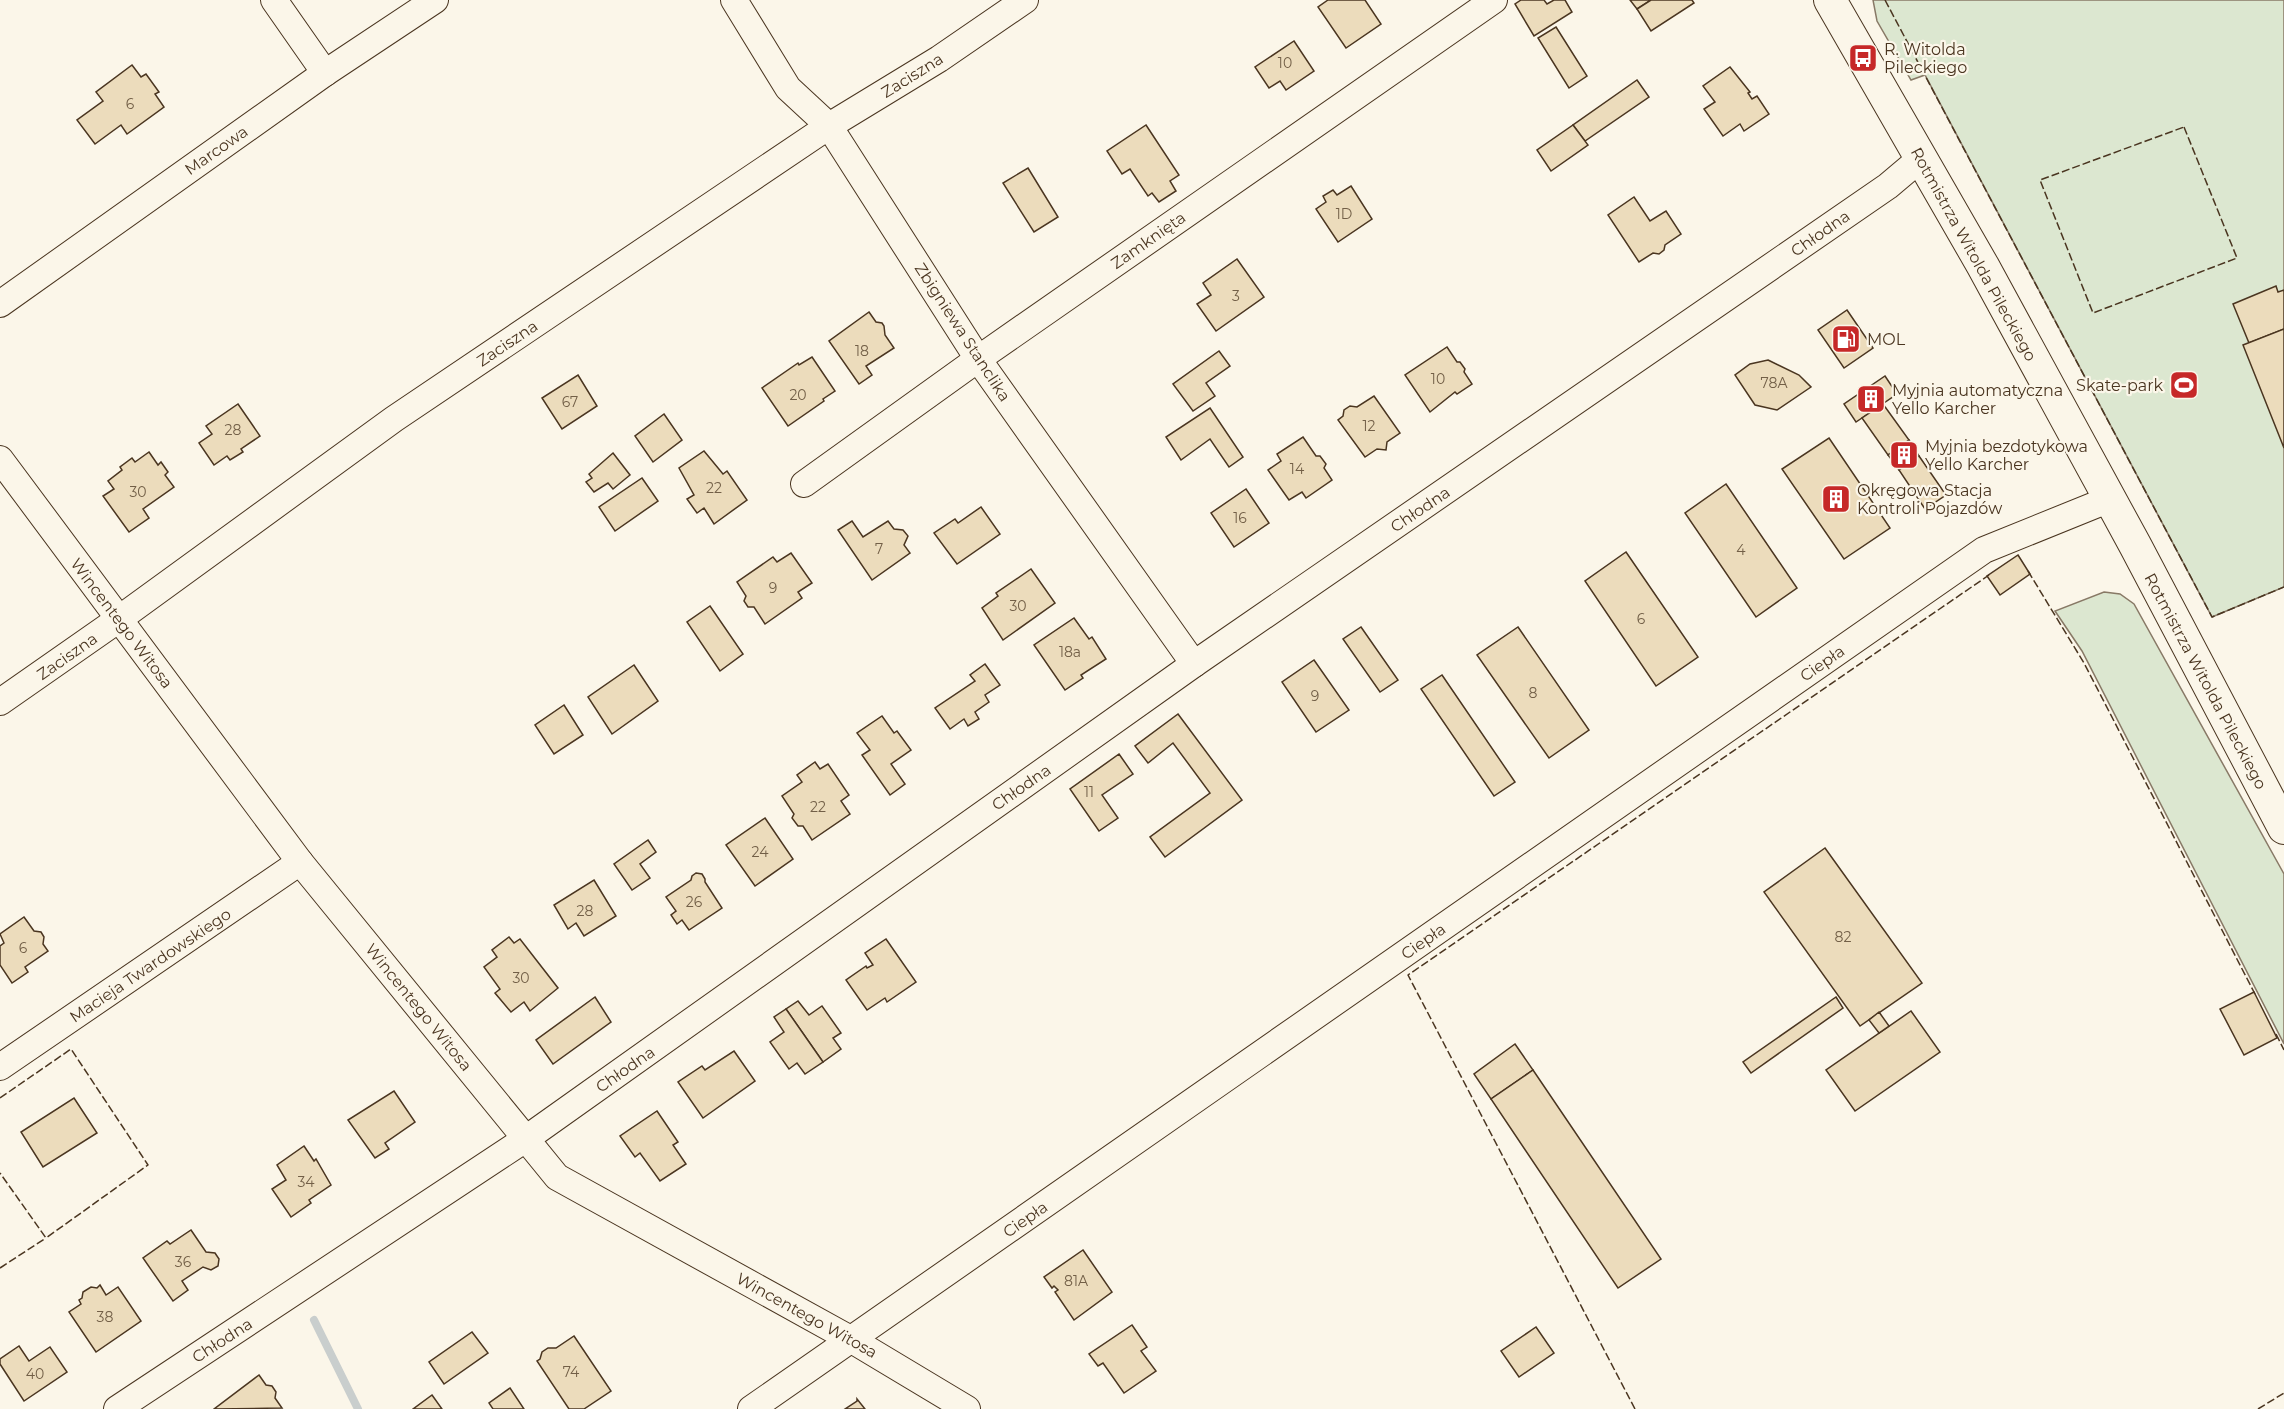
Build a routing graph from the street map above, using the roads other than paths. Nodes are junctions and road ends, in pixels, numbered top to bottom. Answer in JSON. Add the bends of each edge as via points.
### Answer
{"nodes":[{"id":1,"x":274,"y":0,"type":"edge"},
{"id":2,"x":435,"y":0,"type":"edge"},
{"id":3,"x":734,"y":0,"type":"edge"},
{"id":4,"x":1024,"y":0,"type":"edge"},
{"id":5,"x":1494,"y":0,"type":"edge"},
{"id":6,"x":1830,"y":0,"type":"edge"},
{"id":7,"x":325,"y":73,"type":"junction"},
{"id":8,"x":830,"y":126,"type":"junction"},
{"id":9,"x":1920,"y":159,"type":"junction"},
{"id":10,"x":0,"y":304,"type":"edge"},
{"id":11,"x":978,"y":359,"type":"junction"},
{"id":12,"x":0,"y":459,"type":"edge"},
{"id":13,"x":804,"y":484,"type":"dead end"},
{"id":14,"x":2109,"y":499,"type":"junction"},
{"id":15,"x":119,"y":620,"type":"junction"},
{"id":16,"x":1194,"y":664,"type":"junction"},
{"id":17,"x":0,"y":702,"type":"edge"},
{"id":18,"x":2284,"y":828,"type":"edge"},
{"id":19,"x":300,"y":862,"type":"junction"},
{"id":20,"x":0,"y":1067,"type":"edge"},
{"id":21,"x":527,"y":1138,"type":"junction"},
{"id":22,"x":852,"y":1340,"type":"junction"},
{"id":23,"x":117,"y":1409,"type":"edge"},
{"id":24,"x":751,"y":1409,"type":"edge"},
{"id":25,"x":967,"y":1409,"type":"edge"}],
"edges":[{"from":1,"to":7,"type":"street"},
{"from":2,"to":7,"type":"street","name":"Marcowa"},
{"from":3,"to":8,"type":"street","name":"Zbigniewa Stanclika","via":[[788,88]]},
{"from":4,"to":8,"type":"street","name":"Zaciszna","via":[[939,59]]},
{"from":5,"to":11,"type":"street","name":"Zamknięta"},
{"from":6,"to":9,"type":"street","name":"Rotmistrza Witolda Pileckiego"},
{"from":7,"to":10,"type":"street","name":"Marcowa"},
{"from":8,"to":11,"type":"street","name":"Zbigniewa Stanclika"},
{"from":8,"to":15,"type":"street","name":"Zaciszna","via":[[394,418]]},
{"from":9,"to":14,"type":"street","name":"Rotmistrza Witolda Pileckiego","via":[[1983,266]]},
{"from":9,"to":16,"type":"street","name":"Chłodna","via":[[1888,186]]},
{"from":11,"to":13,"type":"street","name":"Zamknięta"},
{"from":11,"to":16,"type":"street","name":"Zbigniewa Stanclika"},
{"from":12,"to":15,"type":"street","name":"Wincentego Witosa"},
{"from":14,"to":18,"type":"street","name":"Rotmistrza Witolda Pileckiego"},
{"from":14,"to":22,"type":"street","name":"Ciepła","via":[[1984,550]]},
{"from":15,"to":17,"type":"street","name":"Zaciszna"},
{"from":15,"to":19,"type":"street","name":"Wincentego Witosa"},
{"from":16,"to":21,"type":"street","name":"Chłodna"},
{"from":19,"to":20,"type":"street","name":"Macieja Twardowskiego"},
{"from":19,"to":21,"type":"street","name":"Wincentego Witosa"},
{"from":21,"to":22,"type":"street","name":"Wincentego Witosa","via":[[557,1177]]},
{"from":21,"to":23,"type":"street","name":"Chłodna"},
{"from":22,"to":24,"type":"street","name":"Ciepła"},
{"from":22,"to":25,"type":"street","name":"Wincentego Witosa"}]}
